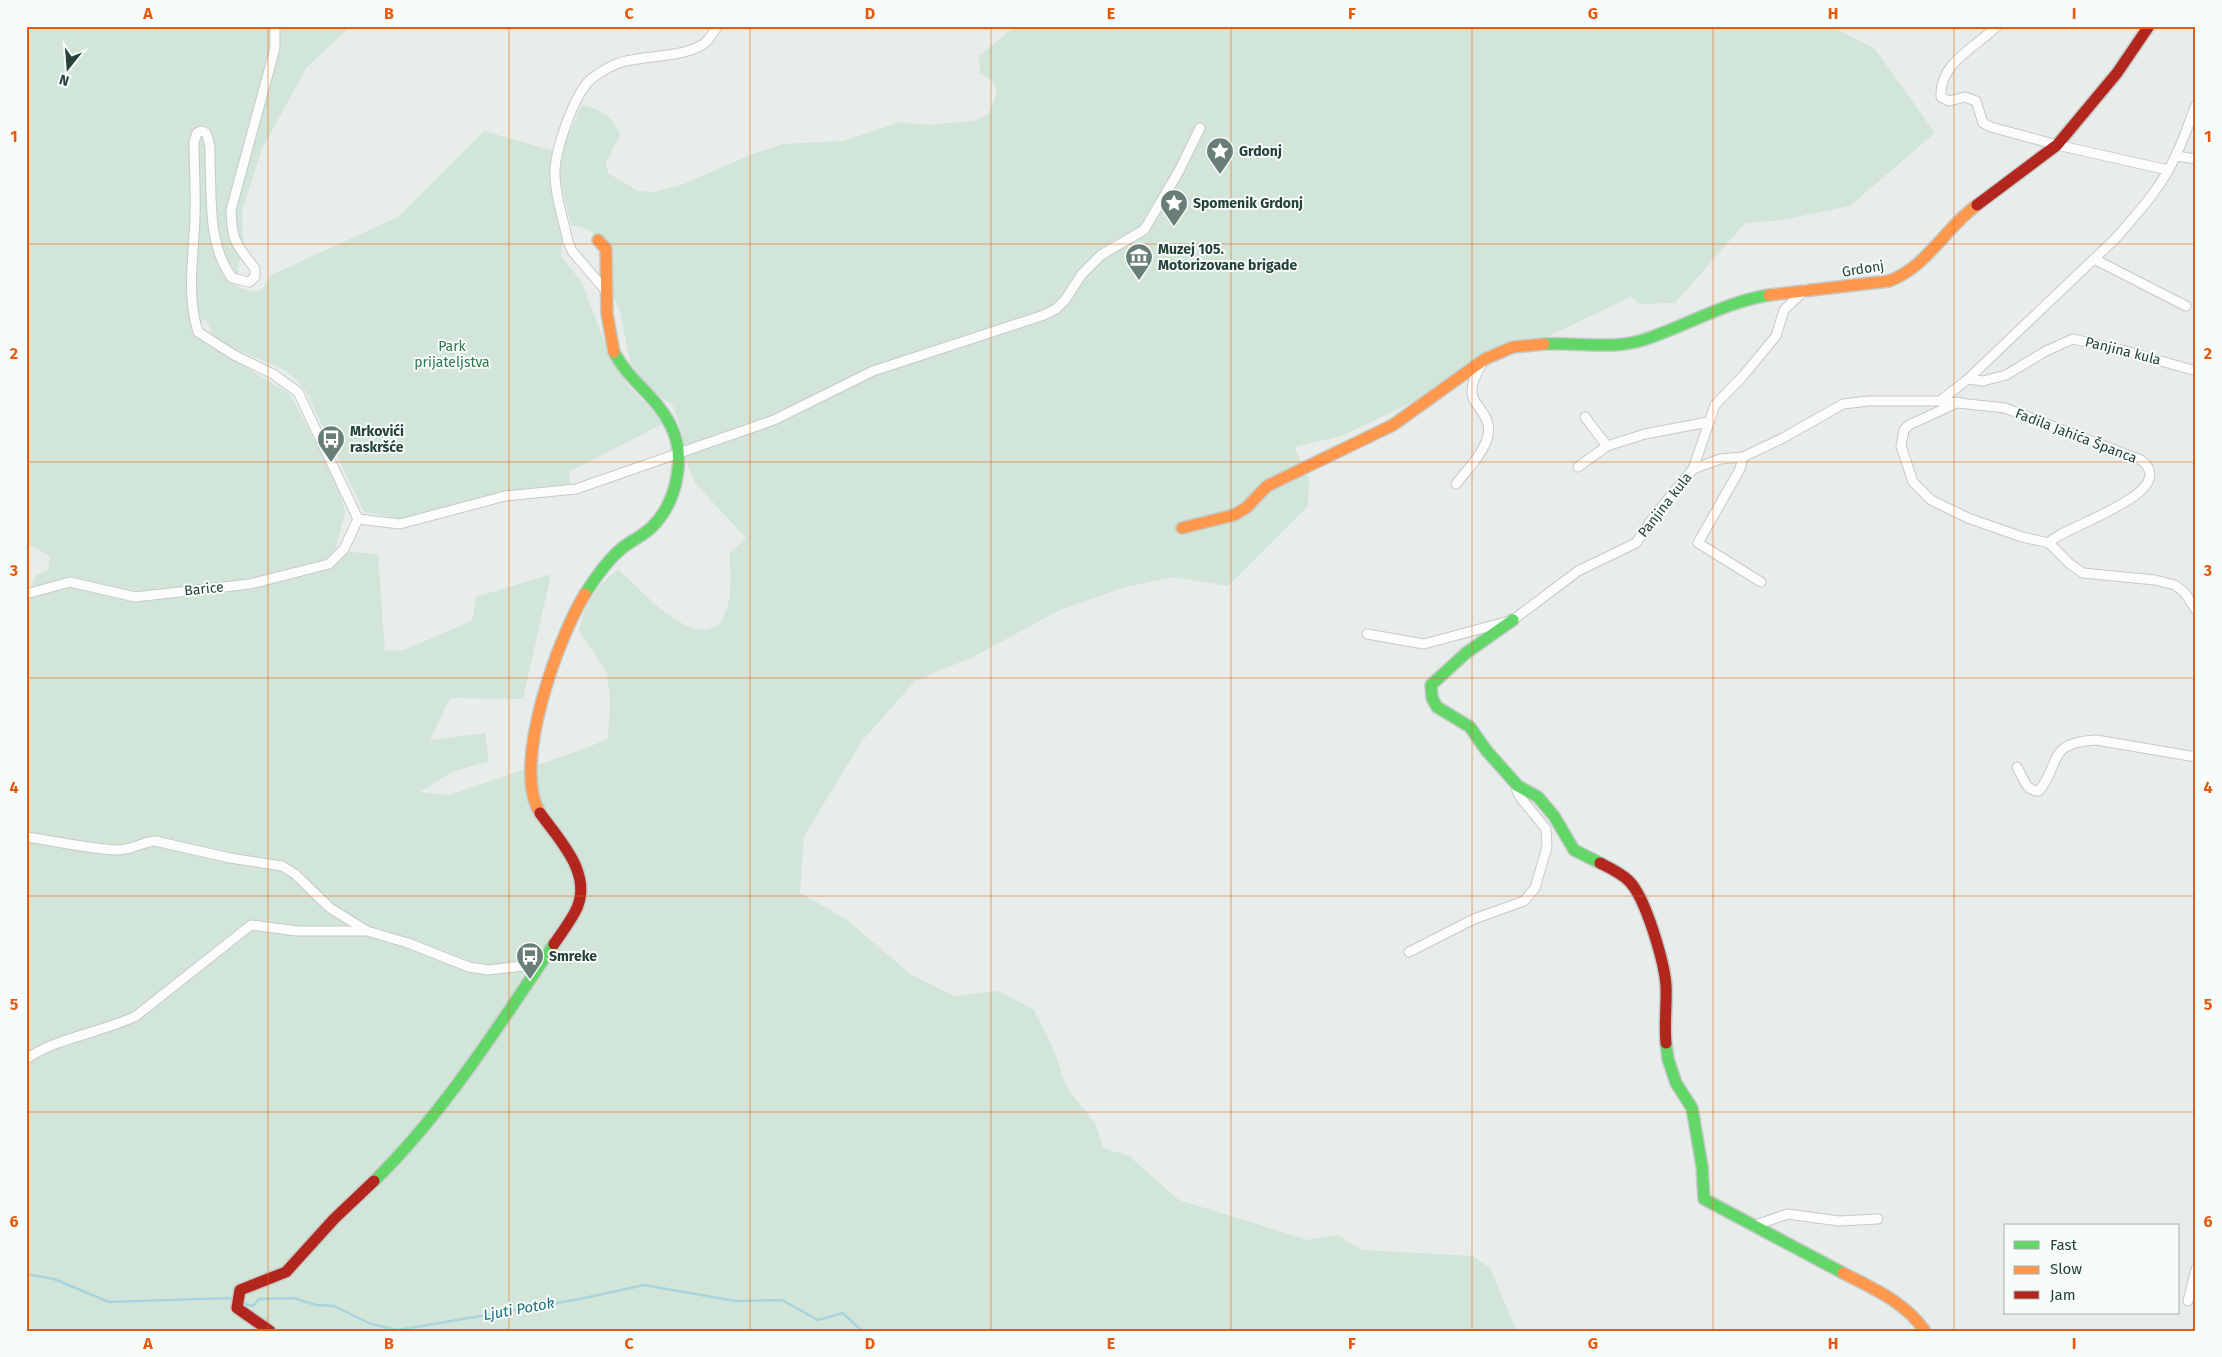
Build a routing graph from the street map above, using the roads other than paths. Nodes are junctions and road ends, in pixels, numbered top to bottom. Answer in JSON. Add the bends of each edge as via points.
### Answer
{"nodes":[{"id":1,"x":275,"y":26,"type":"edge"},
{"id":2,"x":718,"y":26,"type":"edge"},
{"id":3,"x":1997,"y":26,"type":"edge"},
{"id":4,"x":2149,"y":26,"type":"edge"},
{"id":5,"x":2196,"y":105,"type":"edge"},
{"id":6,"x":1200,"y":128,"type":"dead end"},
{"id":7,"x":2057,"y":145,"type":"junction"},
{"id":8,"x":2176,"y":156,"type":"junction"},
{"id":9,"x":2196,"y":159,"type":"edge"},
{"id":10,"x":2168,"y":170,"type":"junction"},
{"id":11,"x":598,"y":240,"type":"dead end"},
{"id":12,"x":2094,"y":259,"type":"junction"},
{"id":13,"x":1806,"y":289,"type":"junction"},
{"id":14,"x":607,"y":292,"type":"junction"},
{"id":15,"x":2186,"y":306,"type":"dead end"},
{"id":16,"x":1485,"y":358,"type":"junction"},
{"id":17,"x":2196,"y":371,"type":"edge"},
{"id":18,"x":1968,"y":379,"type":"junction"},
{"id":19,"x":1940,"y":401,"type":"junction"},
{"id":20,"x":1959,"y":402,"type":"junction"},
{"id":21,"x":1585,"y":417,"type":"dead end"},
{"id":22,"x":1708,"y":422,"type":"junction"},
{"id":23,"x":1607,"y":446,"type":"junction"},
{"id":24,"x":678,"y":453,"type":"junction"},
{"id":25,"x":1743,"y":457,"type":"junction"},
{"id":26,"x":1578,"y":467,"type":"dead end"},
{"id":27,"x":1693,"y":469,"type":"junction"},
{"id":28,"x":1456,"y":484,"type":"dead end"},
{"id":29,"x":358,"y":519,"type":"junction"},
{"id":30,"x":1182,"y":528,"type":"dead end"},
{"id":31,"x":2049,"y":543,"type":"junction"},
{"id":32,"x":1761,"y":582,"type":"dead end"},
{"id":33,"x":26,"y":594,"type":"edge"},
{"id":34,"x":2196,"y":610,"type":"edge"},
{"id":35,"x":1513,"y":620,"type":"junction"},
{"id":36,"x":1367,"y":634,"type":"dead end"},
{"id":37,"x":2196,"y":757,"type":"edge"},
{"id":38,"x":2017,"y":767,"type":"dead end"},
{"id":39,"x":1518,"y":786,"type":"junction"},
{"id":40,"x":26,"y":837,"type":"edge"},
{"id":41,"x":366,"y":931,"type":"junction"},
{"id":42,"x":1409,"y":952,"type":"dead end"},
{"id":43,"x":539,"y":964,"type":"junction"},
{"id":44,"x":26,"y":1059,"type":"edge"},
{"id":45,"x":1878,"y":1219,"type":"dead end"},
{"id":46,"x":1752,"y":1226,"type":"junction"},
{"id":47,"x":2196,"y":1268,"type":"edge"},
{"id":48,"x":2188,"y":1301,"type":"dead end"},
{"id":49,"x":270,"y":1331,"type":"edge"},
{"id":50,"x":1924,"y":1331,"type":"edge"}],
"edges":[{"from":1,"to":29,"type":"street","via":[[275,48],[230,210],[238,249],[255,269],[255,277],[249,282],[232,278],[218,251],[213,227],[210,146],[206,133],[201,131],[194,142],[193,316],[198,332],[273,374],[298,392]]},
{"from":2,"to":14,"type":"street","via":[[701,45],[682,52],[618,63],[590,80],[561,136],[554,173],[568,242]]},
{"from":3,"to":7,"type":"street","via":[[1957,59],[1944,81],[1941,97],[1949,101],[1971,98],[1978,104],[1983,124]]},
{"from":4,"to":7,"type":"street","name":"Grdonj","via":[[2117,73]]},
{"from":5,"to":8,"type":"street"},
{"from":6,"to":24,"type":"street","via":[[1180,171],[1144,230],[1101,255],[1056,309],[993,333],[873,371],[774,420]]},
{"from":7,"to":10,"type":"street"},
{"from":7,"to":13,"type":"street","name":"Grdonj","via":[[1972,208],[1903,276],[1846,287]]},
{"from":8,"to":9,"type":"street"},
{"from":8,"to":10,"type":"street"},
{"from":10,"to":12,"type":"street","via":[[2135,217]]},
{"from":11,"to":14,"type":"street","via":[[606,249]]},
{"from":12,"to":15,"type":"street"},
{"from":12,"to":18,"type":"street"},
{"from":13,"to":16,"type":"street","name":"Grdonj","via":[[1744,299],[1643,340],[1599,346],[1548,344],[1513,348]]},
{"from":13,"to":22,"type":"street","via":[[1784,310],[1776,336],[1715,404]]},
{"from":14,"to":24,"type":"street","via":[[613,350],[621,366],[669,418],[676,435]]},
{"from":16,"to":28,"type":"street","via":[[1471,391],[1488,422],[1488,438]]},
{"from":16,"to":30,"type":"street","name":"Grdonj","via":[[1393,425],[1266,486],[1246,508],[1234,515]]},
{"from":17,"to":18,"type":"street","name":"Panjina kula","via":[[2073,339],[2006,375],[1983,380]]},
{"from":18,"to":19,"type":"street"},
{"from":19,"to":20,"type":"street","name":"Fadila Jahića Španca"},
{"from":19,"to":25,"type":"street","name":"Panjina kula","via":[[1843,404]]},
{"from":20,"to":31,"type":"street","via":[[1904,430],[1901,446],[1913,482],[1931,500],[1968,518]]},
{"from":20,"to":31,"type":"street","name":"Fadila Jahića Španca","via":[[2005,408],[2033,417],[2148,465],[2150,472],[2146,482],[2131,498],[2052,538]]},
{"from":21,"to":23,"type":"street"},
{"from":22,"to":23,"type":"street","via":[[1645,434]]},
{"from":22,"to":27,"type":"street"},
{"from":23,"to":26,"type":"street"},
{"from":24,"to":29,"type":"street","via":[[576,489],[505,496],[400,524]]},
{"from":24,"to":43,"type":"street","via":[[669,501],[655,524],[622,548],[587,591],[568,630],[532,743],[529,781],[536,807],[574,860],[580,877],[581,895],[576,911]]},
{"from":25,"to":27,"type":"street","name":"Panjina kula","via":[[1720,459]]},
{"from":25,"to":32,"type":"street","via":[[1740,469],[1698,543]]},
{"from":27,"to":35,"type":"street","name":"Panjina kula","via":[[1636,543],[1578,571]]},
{"from":29,"to":33,"type":"street","name":"Barice","via":[[344,549],[329,564],[250,584],[135,597],[70,582]]},
{"from":31,"to":34,"type":"street","via":[[2083,573],[2175,585],[2185,592]]},
{"from":35,"to":36,"type":"street","name":"Panjina kula","via":[[1424,644]]},
{"from":35,"to":39,"type":"street","via":[[1466,653],[1431,685],[1437,707],[1470,727]]},
{"from":37,"to":38,"type":"street","via":[[2096,740],[2073,743],[2056,754],[2039,791],[2028,788]]},
{"from":39,"to":42,"type":"street","via":[[1520,797],[1546,829],[1547,847],[1535,888],[1524,901],[1474,919]]},
{"from":39,"to":46,"type":"street","via":[[1538,797],[1554,816],[1574,850],[1616,871],[1640,896],[1663,962],[1668,1059],[1676,1083],[1692,1108],[1702,1166],[1702,1196],[1707,1202]]},
{"from":40,"to":41,"type":"street","via":[[117,850],[133,849],[155,841],[282,866],[296,874],[330,908]]},
{"from":41,"to":43,"type":"street","via":[[479,969]]},
{"from":41,"to":44,"type":"street","via":[[297,931],[251,925],[136,1016],[115,1026],[53,1044]]},
{"from":43,"to":49,"type":"street","via":[[451,1092],[400,1155],[334,1219],[286,1272],[240,1290],[237,1301],[243,1314]]},
{"from":45,"to":46,"type":"street","via":[[1839,1221],[1788,1214]]},
{"from":46,"to":50,"type":"street","via":[[1895,1300],[1916,1318]]},
{"from":47,"to":48,"type":"street"}]}
